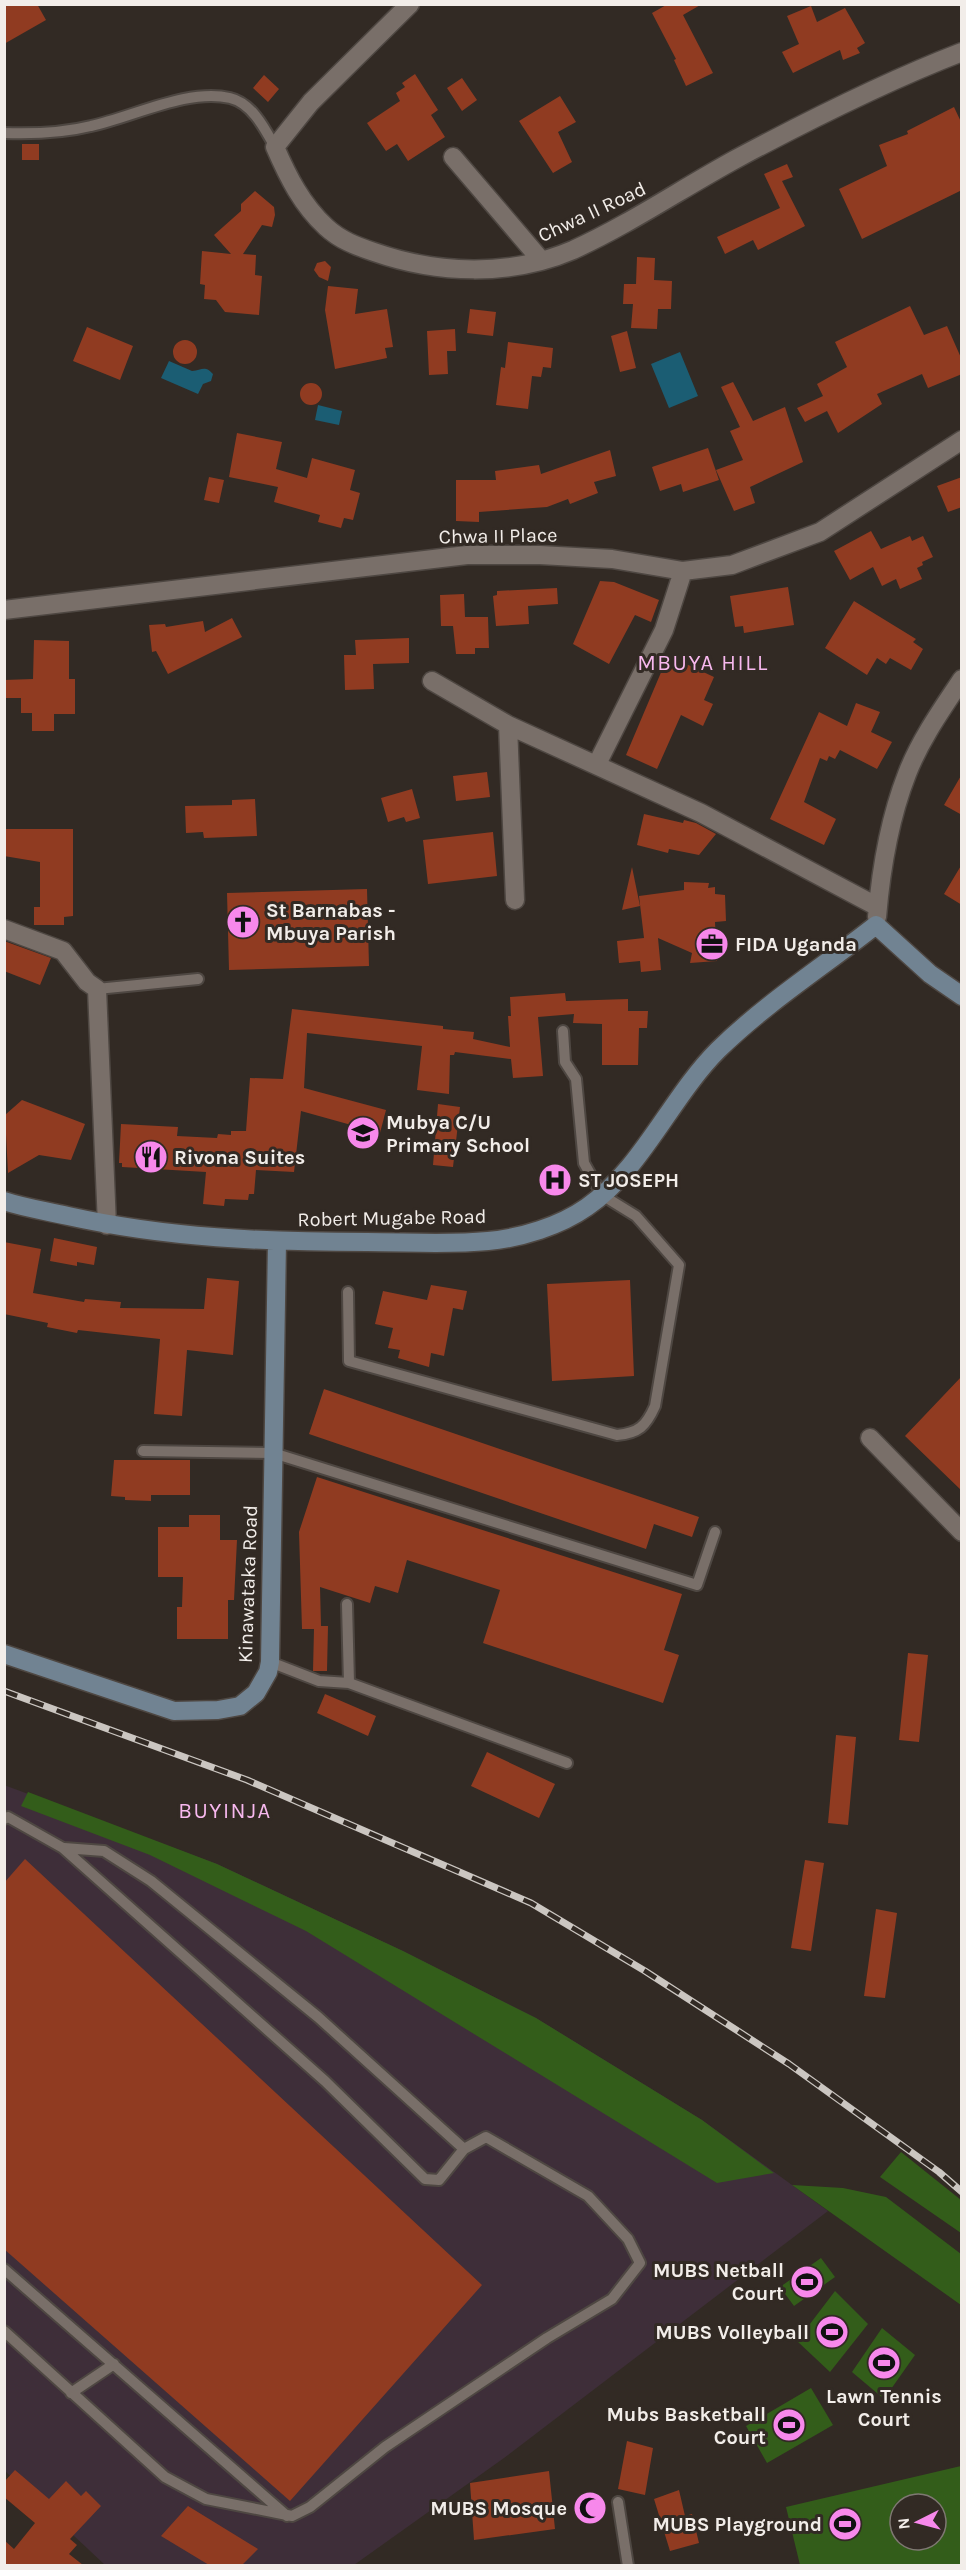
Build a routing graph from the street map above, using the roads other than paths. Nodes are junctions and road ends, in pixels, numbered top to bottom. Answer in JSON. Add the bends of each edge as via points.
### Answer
{"nodes":[{"id":1,"x":410,"y":4,"type":"edge"},
{"id":2,"x":962,"y":52,"type":"edge"},
{"id":3,"x":4,"y":133,"type":"edge"},
{"id":4,"x":275,"y":147,"type":"junction"},
{"id":5,"x":453,"y":157,"type":"dead end"},
{"id":6,"x":541,"y":260,"type":"junction"},
{"id":7,"x":962,"y":440,"type":"edge"},
{"id":8,"x":684,"y":571,"type":"junction"},
{"id":9,"x":4,"y":610,"type":"edge"},
{"id":10,"x":962,"y":679,"type":"edge"},
{"id":11,"x":432,"y":681,"type":"dead end"},
{"id":12,"x":508,"y":725,"type":"junction"},
{"id":13,"x":597,"y":764,"type":"junction"},
{"id":14,"x":515,"y":900,"type":"dead end"},
{"id":15,"x":877,"y":916,"type":"junction"},
{"id":16,"x":4,"y":929,"type":"edge"},
{"id":17,"x":198,"y":980,"type":"dead end"},
{"id":18,"x":97,"y":989,"type":"junction"},
{"id":19,"x":962,"y":996,"type":"edge"},
{"id":20,"x":563,"y":1031,"type":"dead end"},
{"id":21,"x":602,"y":1195,"type":"junction"},
{"id":22,"x":4,"y":1201,"type":"edge"},
{"id":23,"x":107,"y":1225,"type":"junction"},
{"id":24,"x":277,"y":1242,"type":"junction"},
{"id":25,"x":348,"y":1292,"type":"dead end"},
{"id":26,"x":870,"y":1438,"type":"dead end"},
{"id":27,"x":143,"y":1451,"type":"dead end"},
{"id":28,"x":273,"y":1452,"type":"junction"},
{"id":29,"x":715,"y":1532,"type":"dead end"},
{"id":30,"x":962,"y":1532,"type":"edge"},
{"id":31,"x":347,"y":1604,"type":"dead end"},
{"id":32,"x":4,"y":1654,"type":"edge"},
{"id":33,"x":270,"y":1662,"type":"junction"},
{"id":34,"x":349,"y":1683,"type":"junction"},
{"id":35,"x":567,"y":1762,"type":"dead end"},
{"id":36,"x":4,"y":1819,"type":"edge"},
{"id":37,"x":63,"y":1848,"type":"junction"},
{"id":38,"x":464,"y":2149,"type":"junction"},
{"id":39,"x":4,"y":2269,"type":"edge"},
{"id":40,"x":4,"y":2331,"type":"edge"},
{"id":41,"x":114,"y":2364,"type":"junction"},
{"id":42,"x":71,"y":2393,"type":"junction"},
{"id":43,"x":618,"y":2502,"type":"dead end"},
{"id":44,"x":287,"y":2516,"type":"junction"},
{"id":45,"x":628,"y":2565,"type":"edge"}],
"edges":[{"from":1,"to":4,"type":"street","via":[[311,102]]},
{"from":2,"to":6,"type":"street","name":"Chwa II Road","via":[[813,118],[654,209],[572,250]]},
{"from":3,"to":4,"type":"lane","via":[[37,134],[90,126],[201,95],[232,98],[250,110]]},
{"from":4,"to":6,"type":"street","name":"Chwa II Road","via":[[304,202],[347,243],[408,264],[451,270]]},
{"from":5,"to":6,"type":"street"},
{"from":7,"to":8,"type":"street","name":"Chwa II Place","via":[[820,532],[732,565]]},
{"from":8,"to":9,"type":"street","name":"Chwa II Place","via":[[612,559],[467,555]]},
{"from":8,"to":13,"type":"street","via":[[664,630]]},
{"from":10,"to":15,"type":"street","via":[[907,772],[890,824]]},
{"from":11,"to":12,"type":"street"},
{"from":12,"to":13,"type":"street"},
{"from":12,"to":14,"type":"street"},
{"from":13,"to":15,"type":"street","via":[[701,813]]},
{"from":15,"to":19,"type":"street","via":[[930,974]]},
{"from":15,"to":21,"type":"street","name":"Robert Mugabe Road","via":[[717,1051],[671,1106],[618,1181]]},
{"from":16,"to":18,"type":"street","via":[[63,951]]},
{"from":17,"to":18,"type":"lane"},
{"from":18,"to":23,"type":"street"},
{"from":20,"to":21,"type":"lane","via":[[565,1062],[576,1079],[584,1163]]},
{"from":21,"to":24,"type":"street","name":"Robert Mugabe Road","via":[[566,1220],[519,1236],[489,1241]]},
{"from":21,"to":25,"type":"lane","via":[[636,1216],[679,1265],[655,1406],[646,1425],[632,1433],[617,1435],[349,1361]]},
{"from":22,"to":23,"type":"street","name":"Robert Mugabe Road"},
{"from":23,"to":24,"type":"street","name":"Robert Mugabe Road"},
{"from":24,"to":28,"type":"street","name":"Kinawataka Road"},
{"from":26,"to":30,"type":"street"},
{"from":27,"to":28,"type":"lane"},
{"from":28,"to":29,"type":"lane","via":[[697,1585]]},
{"from":28,"to":33,"type":"street","name":"Kinawataka Road"},
{"from":31,"to":34,"type":"lane"},
{"from":32,"to":33,"type":"street","name":"Kinawataka Road","via":[[174,1711],[240,1706],[256,1693]]},
{"from":33,"to":34,"type":"lane","via":[[319,1681]]},
{"from":34,"to":35,"type":"lane"},
{"from":36,"to":37,"type":"lane","via":[[8,1817]]},
{"from":37,"to":38,"type":"lane","via":[[104,1851],[151,1881],[318,2017]]},
{"from":37,"to":38,"type":"lane","via":[[325,2080],[425,2179],[439,2180]]},
{"from":38,"to":44,"type":"lane","via":[[486,2137],[588,2196],[628,2239],[640,2262],[612,2299],[385,2447],[310,2507]]},
{"from":39,"to":41,"type":"lane"},
{"from":40,"to":42,"type":"lane"},
{"from":41,"to":42,"type":"lane"},
{"from":41,"to":44,"type":"lane"},
{"from":42,"to":44,"type":"lane","via":[[165,2477],[206,2499]]},
{"from":43,"to":45,"type":"lane"}]}
